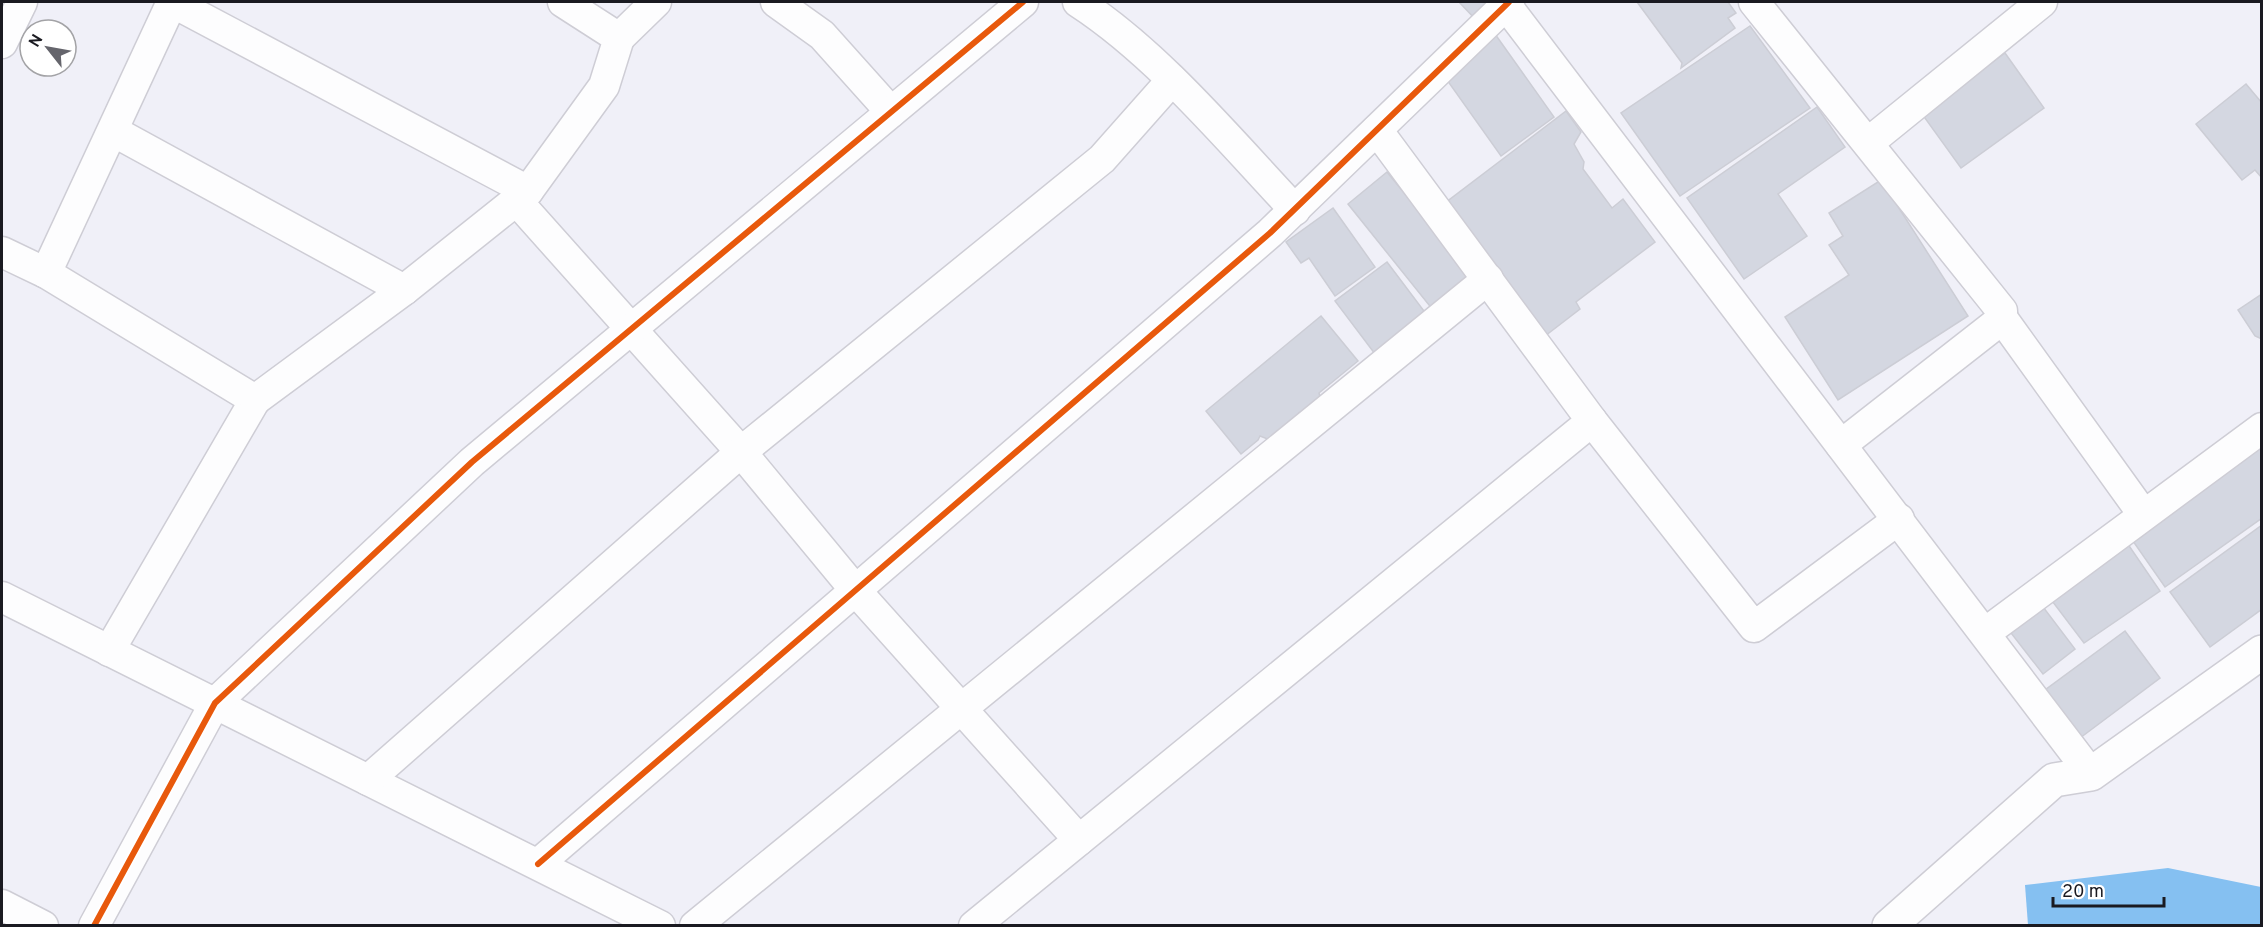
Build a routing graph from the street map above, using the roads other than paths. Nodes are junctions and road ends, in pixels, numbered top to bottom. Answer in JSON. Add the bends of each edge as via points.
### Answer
{"nodes":[{"id":1,"x":22,"y":2,"type":"edge"},
{"id":2,"x":172,"y":2,"type":"edge"},
{"id":3,"x":563,"y":2,"type":"edge"},
{"id":4,"x":656,"y":2,"type":"edge"},
{"id":5,"x":776,"y":2,"type":"edge"},
{"id":6,"x":1023,"y":2,"type":"edge"},
{"id":7,"x":1754,"y":2,"type":"edge"},
{"id":8,"x":2042,"y":2,"type":"edge"},
{"id":9,"x":1507,"y":3,"type":"edge"},
{"id":10,"x":1097,"y":6,"type":"edge"},
{"id":11,"x":619,"y":38,"type":"junction"},
{"id":12,"x":2,"y":44,"type":"edge"},
{"id":13,"x":1172,"y":80,"type":"junction"},
{"id":14,"x":891,"y":112,"type":"junction"},
{"id":15,"x":1377,"y":130,"type":"junction"},
{"id":16,"x":113,"y":131,"type":"junction"},
{"id":17,"x":1868,"y":144,"type":"junction"},
{"id":18,"x":522,"y":195,"type":"junction"},
{"id":19,"x":1295,"y":210,"type":"junction"},
{"id":20,"x":2,"y":252,"type":"edge"},
{"id":21,"x":46,"y":273,"type":"junction"},
{"id":22,"x":1488,"y":279,"type":"junction"},
{"id":23,"x":404,"y":290,"type":"junction"},
{"id":24,"x":2002,"y":318,"type":"junction"},
{"id":25,"x":632,"y":328,"type":"junction"},
{"id":26,"x":255,"y":400,"type":"junction"},
{"id":27,"x":1592,"y":421,"type":"junction"},
{"id":28,"x":2262,"y":428,"type":"edge"},
{"id":29,"x":1841,"y":445,"type":"junction"},
{"id":30,"x":741,"y":452,"type":"junction"},
{"id":31,"x":2144,"y":514,"type":"junction"},
{"id":32,"x":1899,"y":519,"type":"junction"},
{"id":33,"x":856,"y":591,"type":"junction"},
{"id":34,"x":2,"y":597,"type":"edge"},
{"id":35,"x":1985,"y":633,"type":"junction"},
{"id":36,"x":109,"y":651,"type":"junction"},
{"id":37,"x":2262,"y":652,"type":"edge"},
{"id":38,"x":215,"y":703,"type":"junction"},
{"id":39,"x":960,"y":709,"type":"junction"},
{"id":40,"x":2091,"y":774,"type":"junction"},
{"id":41,"x":368,"y":780,"type":"junction"},
{"id":42,"x":1079,"y":840,"type":"junction"},
{"id":43,"x":538,"y":864,"type":"junction"},
{"id":44,"x":2,"y":905,"type":"edge"},
{"id":45,"x":43,"y":926,"type":"edge"},
{"id":46,"x":94,"y":926,"type":"edge"},
{"id":47,"x":660,"y":926,"type":"edge"},
{"id":48,"x":695,"y":926,"type":"edge"},
{"id":49,"x":974,"y":926,"type":"edge"},
{"id":50,"x":1888,"y":926,"type":"edge"}],
"edges":[{"from":1,"to":12,"type":"street"},
{"from":2,"to":16,"type":"street"},
{"from":2,"to":18,"type":"street"},
{"from":3,"to":11,"type":"street"},
{"from":4,"to":11,"type":"street"},
{"from":5,"to":14,"type":"street","via":[[822,35]]},
{"from":6,"to":14,"type":"street"},
{"from":7,"to":17,"type":"street"},
{"from":8,"to":17,"type":"street"},
{"from":9,"to":15,"type":"street"},
{"from":9,"to":29,"type":"street"},
{"from":10,"to":13,"type":"street"},
{"from":11,"to":18,"type":"street","via":[[604,86]]},
{"from":13,"to":19,"type":"street"},
{"from":13,"to":30,"type":"street","via":[[1102,159]]},
{"from":14,"to":25,"type":"street"},
{"from":15,"to":19,"type":"street"},
{"from":15,"to":22,"type":"street"},
{"from":16,"to":21,"type":"street"},
{"from":16,"to":23,"type":"street"},
{"from":17,"to":24,"type":"street","via":[[2002,311]]},
{"from":18,"to":23,"type":"street"},
{"from":18,"to":25,"type":"street"},
{"from":19,"to":33,"type":"street"},
{"from":20,"to":21,"type":"street"},
{"from":21,"to":26,"type":"street"},
{"from":22,"to":27,"type":"street"},
{"from":22,"to":39,"type":"street"},
{"from":23,"to":26,"type":"street"},
{"from":24,"to":29,"type":"street"},
{"from":24,"to":31,"type":"street"},
{"from":25,"to":30,"type":"street"},
{"from":25,"to":38,"type":"street","via":[[472,462]]},
{"from":26,"to":36,"type":"street"},
{"from":27,"to":32,"type":"street","via":[[1754,627]]},
{"from":27,"to":42,"type":"street"},
{"from":28,"to":31,"type":"street"},
{"from":29,"to":32,"type":"street"},
{"from":30,"to":33,"type":"street"},
{"from":30,"to":41,"type":"street"},
{"from":31,"to":35,"type":"street"},
{"from":32,"to":35,"type":"street"},
{"from":33,"to":39,"type":"street"},
{"from":33,"to":43,"type":"street"},
{"from":34,"to":36,"type":"street"},
{"from":35,"to":40,"type":"street"},
{"from":36,"to":38,"type":"street"},
{"from":37,"to":40,"type":"street"},
{"from":38,"to":41,"type":"street"},
{"from":38,"to":46,"type":"street"},
{"from":39,"to":42,"type":"street"},
{"from":39,"to":48,"type":"street"},
{"from":40,"to":50,"type":"street","via":[[2054,780]]},
{"from":41,"to":43,"type":"street"},
{"from":42,"to":49,"type":"street"},
{"from":43,"to":47,"type":"street"},
{"from":44,"to":45,"type":"street"}]}
